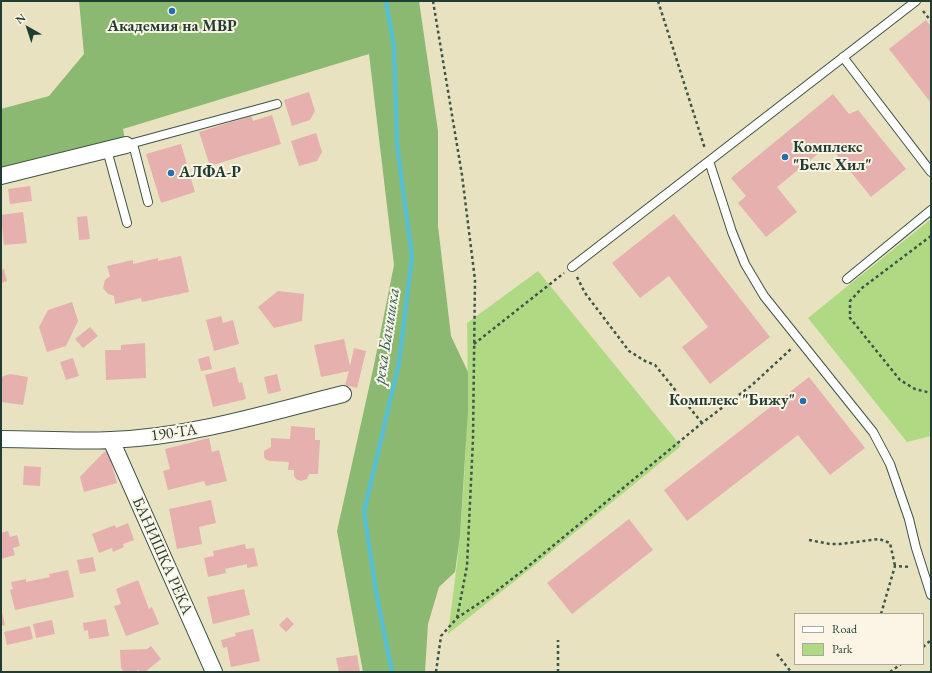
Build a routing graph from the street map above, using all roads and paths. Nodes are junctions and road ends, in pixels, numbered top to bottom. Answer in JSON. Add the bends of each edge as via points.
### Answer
{"nodes":[{"id":1,"x":433,"y":1,"type":"edge"},
{"id":2,"x":658,"y":1,"type":"edge"},
{"id":3,"x":916,"y":1,"type":"edge"},
{"id":4,"x":843,"y":57,"type":"junction"},
{"id":5,"x":277,"y":104,"type":"dead end"},
{"id":6,"x":129,"y":145,"type":"junction"},
{"id":7,"x":107,"y":150,"type":"junction"},
{"id":8,"x":709,"y":161,"type":"junction"},
{"id":9,"x":931,"y":172,"type":"edge"},
{"id":10,"x":1,"y":176,"type":"edge"},
{"id":11,"x":148,"y":202,"type":"dead end"},
{"id":12,"x":931,"y":210,"type":"edge"},
{"id":13,"x":127,"y":223,"type":"dead end"},
{"id":14,"x":931,"y":236,"type":"edge"},
{"id":15,"x":572,"y":267,"type":"junction"},
{"id":16,"x":847,"y":279,"type":"dead end"},
{"id":17,"x":794,"y":335,"type":"junction"},
{"id":18,"x":474,"y":345,"type":"junction"},
{"id":19,"x":931,"y":393,"type":"edge"},
{"id":20,"x":343,"y":394,"type":"dead end"},
{"id":21,"x":702,"y":424,"type":"junction"},
{"id":22,"x":1,"y":439,"type":"edge"},
{"id":23,"x":111,"y":440,"type":"junction"},
{"id":24,"x":809,"y":540,"type":"dead end"},
{"id":25,"x":895,"y":566,"type":"junction"},
{"id":26,"x":922,"y":567,"type":"junction"},
{"id":27,"x":931,"y":595,"type":"edge"},
{"id":28,"x":881,"y":613,"type":"edge"},
{"id":29,"x":457,"y":618,"type":"junction"},
{"id":30,"x":558,"y":640,"type":"dead end"},
{"id":31,"x":777,"y":654,"type":"dead end"},
{"id":32,"x":900,"y":665,"type":"edge"},
{"id":33,"x":214,"y":672,"type":"edge"},
{"id":34,"x":436,"y":672,"type":"edge"},
{"id":35,"x":558,"y":672,"type":"edge"},
{"id":36,"x":791,"y":672,"type":"edge"},
{"id":37,"x":890,"y":672,"type":"edge"}],
"edges":[{"from":1,"to":18,"type":"path","via":[[462,175],[474,280]]},
{"from":2,"to":8,"type":"path"},
{"from":3,"to":4,"type":"lane"},
{"from":4,"to":8,"type":"lane"},
{"from":4,"to":9,"type":"lane"},
{"from":5,"to":6,"type":"lane"},
{"from":6,"to":7,"type":"street"},
{"from":6,"to":11,"type":"lane"},
{"from":7,"to":10,"type":"street"},
{"from":7,"to":13,"type":"lane"},
{"from":8,"to":15,"type":"lane"},
{"from":8,"to":17,"type":"lane","via":[[745,264],[764,296]]},
{"from":12,"to":16,"type":"lane"},
{"from":14,"to":19,"type":"path","via":[[862,288],[850,301],[850,318],[900,380],[915,389]]},
{"from":15,"to":18,"type":"path"},
{"from":15,"to":21,"type":"path","via":[[584,293],[629,351],[654,365]]},
{"from":17,"to":21,"type":"path","via":[[791,349],[752,385]]},
{"from":17,"to":26,"type":"lane","via":[[873,432],[890,464]]},
{"from":18,"to":29,"type":"path","via":[[467,566]]},
{"from":20,"to":23,"type":"street","name":"190-ТА","via":[[202,429]]},
{"from":21,"to":29,"type":"path","via":[[526,568]]},
{"from":22,"to":23,"type":"street","name":"190-ТА"},
{"from":23,"to":33,"type":"street","name":"БАНИШКА РЕКА"},
{"from":24,"to":25,"type":"path","via":[[840,544],[879,539],[890,543]]},
{"from":25,"to":26,"type":"path"},
{"from":25,"to":28,"type":"path"},
{"from":26,"to":27,"type":"lane"},
{"from":29,"to":34,"type":"path","via":[[441,636]]},
{"from":30,"to":35,"type":"path"},
{"from":31,"to":36,"type":"path"},
{"from":32,"to":37,"type":"path"}]}
